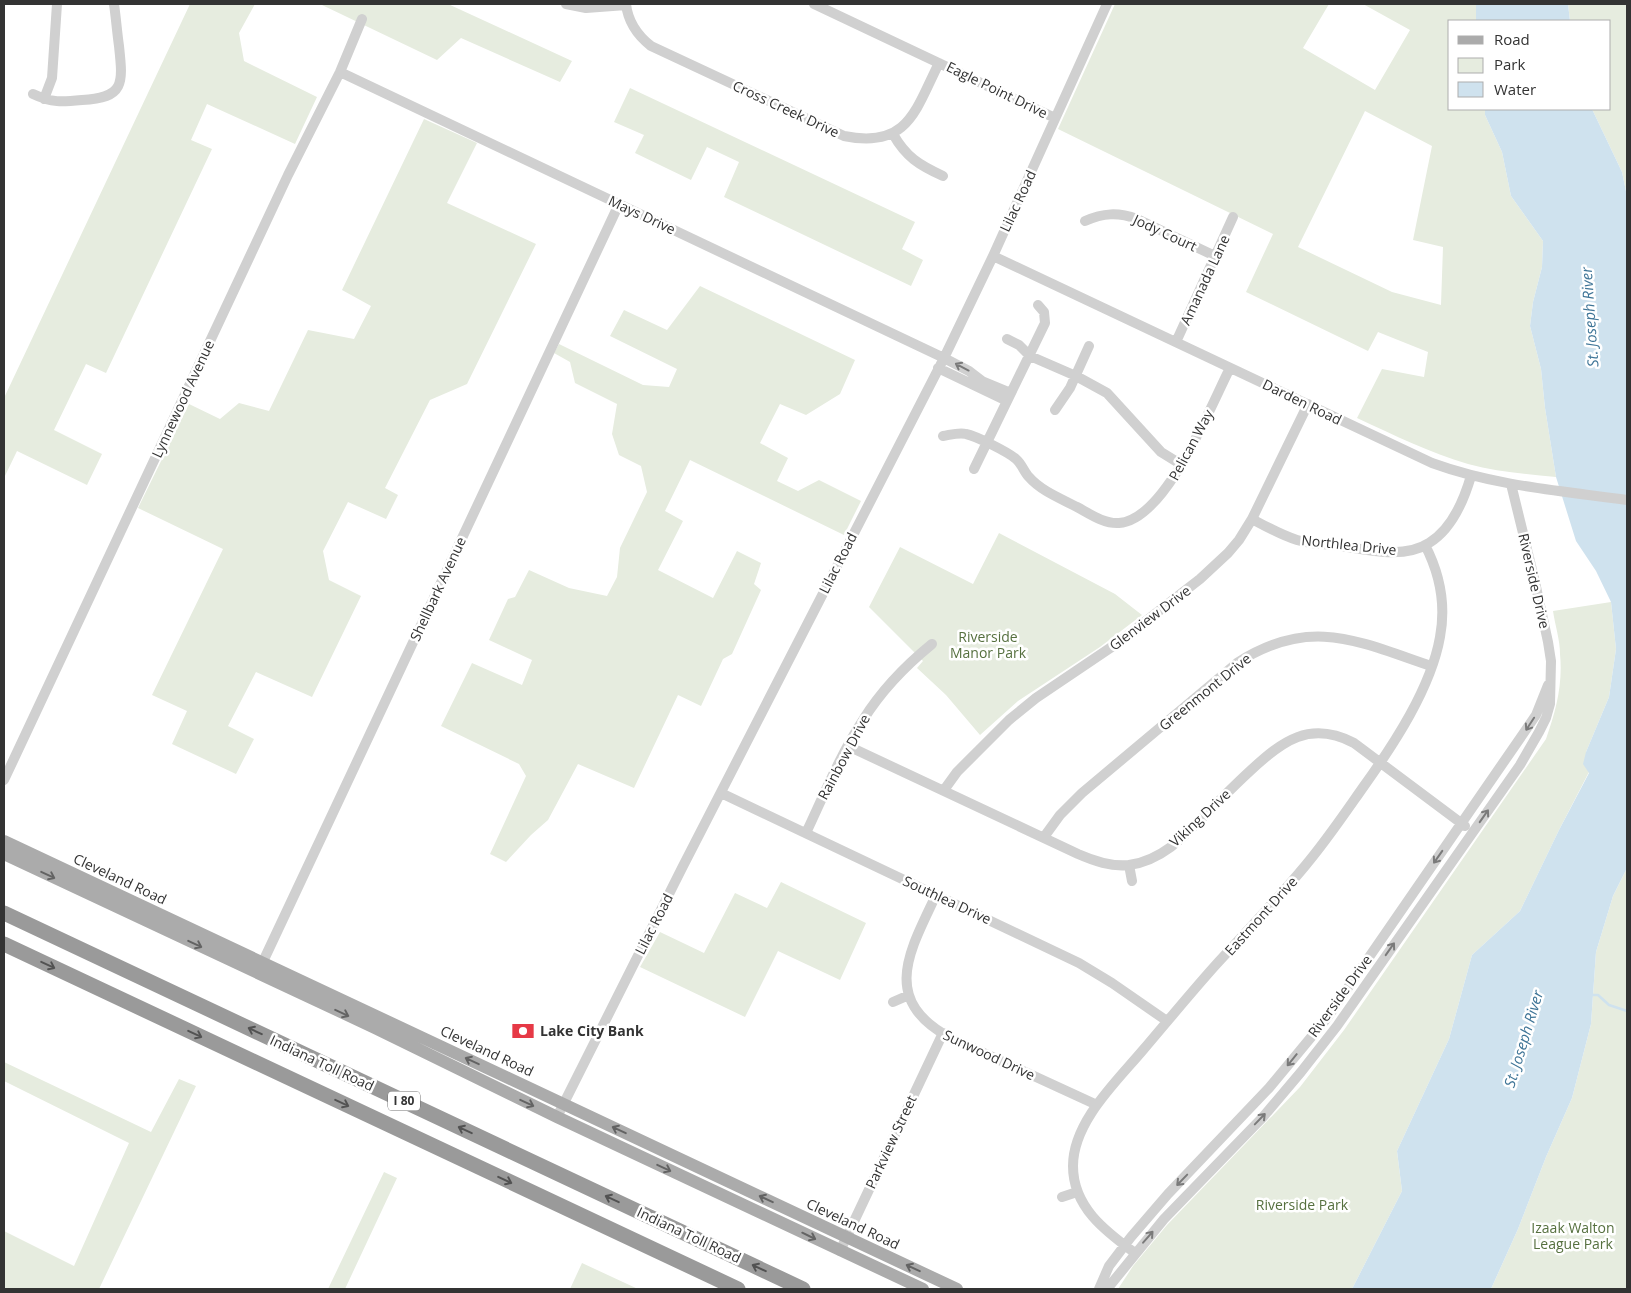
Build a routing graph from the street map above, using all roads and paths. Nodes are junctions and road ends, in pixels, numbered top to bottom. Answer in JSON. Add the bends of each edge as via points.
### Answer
{"nodes":[{"id":1,"x":57,"y":4,"type":"edge"},
{"id":2,"x":114,"y":4,"type":"edge"},
{"id":3,"x":566,"y":4,"type":"edge"},
{"id":4,"x":626,"y":4,"type":"edge"},
{"id":5,"x":814,"y":4,"type":"edge"},
{"id":6,"x":1107,"y":4,"type":"edge"},
{"id":7,"x":362,"y":20,"type":"dead end"},
{"id":8,"x":939,"y":62,"type":"junction"},
{"id":9,"x":340,"y":72,"type":"junction"},
{"id":10,"x":33,"y":94,"type":"dead end"},
{"id":11,"x":44,"y":99,"type":"junction"},
{"id":12,"x":1055,"y":118,"type":"junction"},
{"id":13,"x":893,"y":134,"type":"junction"},
{"id":14,"x":943,"y":176,"type":"dead end"},
{"id":15,"x":619,"y":204,"type":"junction"},
{"id":16,"x":1233,"y":217,"type":"dead end"},
{"id":17,"x":1085,"y":221,"type":"dead end"},
{"id":18,"x":993,"y":256,"type":"junction"},
{"id":19,"x":1215,"y":256,"type":"junction"},
{"id":20,"x":1038,"y":305,"type":"dead end"},
{"id":21,"x":1007,"y":338,"type":"dead end"},
{"id":22,"x":1176,"y":342,"type":"junction"},
{"id":23,"x":1089,"y":346,"type":"dead end"},
{"id":24,"x":1030,"y":356,"type":"junction"},
{"id":25,"x":944,"y":358,"type":"junction"},
{"id":26,"x":938,"y":368,"type":"junction"},
{"id":27,"x":1230,"y":368,"type":"junction"},
{"id":28,"x":1076,"y":376,"type":"junction"},
{"id":29,"x":1009,"y":397,"type":"junction"},
{"id":30,"x":1308,"y":404,"type":"junction"},
{"id":31,"x":1055,"y":410,"type":"dead end"},
{"id":32,"x":943,"y":436,"type":"dead end"},
{"id":33,"x":988,"y":443,"type":"junction"},
{"id":34,"x":1182,"y":465,"type":"junction"},
{"id":35,"x":974,"y":469,"type":"dead end"},
{"id":36,"x":1471,"y":476,"type":"junction"},
{"id":37,"x":1511,"y":484,"type":"junction"},
{"id":38,"x":1627,"y":500,"type":"edge"},
{"id":39,"x":1252,"y":519,"type":"junction"},
{"id":40,"x":1424,"y":546,"type":"junction"},
{"id":41,"x":932,"y":644,"type":"dead end"},
{"id":42,"x":1431,"y":666,"type":"junction"},
{"id":43,"x":1550,"y":679,"type":"junction"},
{"id":44,"x":848,"y":746,"type":"junction"},
{"id":45,"x":1381,"y":763,"type":"junction"},
{"id":46,"x":4,"y":780,"type":"edge"},
{"id":47,"x":944,"y":790,"type":"junction"},
{"id":48,"x":721,"y":793,"type":"junction"},
{"id":49,"x":1462,"y":823,"type":"junction"},
{"id":50,"x":1472,"y":831,"type":"junction"},
{"id":51,"x":806,"y":833,"type":"junction"},
{"id":52,"x":1044,"y":837,"type":"junction"},
{"id":53,"x":4,"y":841,"type":"edge"},
{"id":54,"x":4,"y":854,"type":"edge"},
{"id":55,"x":1129,"y":865,"type":"junction"},
{"id":56,"x":1132,"y":881,"type":"dead end"},
{"id":57,"x":936,"y":895,"type":"junction"},
{"id":58,"x":4,"y":913,"type":"edge"},
{"id":59,"x":4,"y":944,"type":"edge"},
{"id":60,"x":260,"y":968,"type":"junction"},
{"id":61,"x":909,"y":995,"type":"junction"},
{"id":62,"x":893,"y":1002,"type":"dead end"},
{"id":63,"x":1167,"y":1021,"type":"junction"},
{"id":64,"x":943,"y":1033,"type":"junction"},
{"id":65,"x":563,"y":1104,"type":"junction"},
{"id":66,"x":1097,"y":1105,"type":"junction"},
{"id":67,"x":557,"y":1117,"type":"junction"},
{"id":68,"x":1077,"y":1192,"type":"junction"},
{"id":69,"x":1062,"y":1197,"type":"dead end"},
{"id":70,"x":847,"y":1237,"type":"junction"},
{"id":71,"x":1125,"y":1245,"type":"junction"},
{"id":72,"x":840,"y":1251,"type":"junction"},
{"id":73,"x":1135,"y":1253,"type":"junction"},
{"id":74,"x":738,"y":1289,"type":"edge"},
{"id":75,"x":804,"y":1289,"type":"edge"},
{"id":76,"x":922,"y":1289,"type":"edge"},
{"id":77,"x":957,"y":1289,"type":"edge"},
{"id":78,"x":1099,"y":1289,"type":"edge"},
{"id":79,"x":1107,"y":1289,"type":"edge"}],
"edges":[{"from":1,"to":11,"type":"street","via":[[52,78]]},
{"from":2,"to":11,"type":"street","via":[[122,72],[116,89],[99,99],[56,102]]},
{"from":3,"to":4,"type":"street","via":[[586,8]]},
{"from":4,"to":13,"type":"street","name":"Cross Creek Drive","via":[[628,16],[637,32],[656,49],[844,136],[876,140]]},
{"from":5,"to":8,"type":"street","name":"Eagle Point Drive"},
{"from":6,"to":12,"type":"street","name":"Lilac Road"},
{"from":7,"to":9,"type":"street","name":"Lynnewood Avenue"},
{"from":8,"to":12,"type":"street","name":"Eagle Point Drive"},
{"from":8,"to":13,"type":"street","name":"Cross Creek Drive","via":[[913,114]]},
{"from":9,"to":15,"type":"street","name":"Mays Drive"},
{"from":9,"to":46,"type":"street","name":"Lynnewood Avenue","via":[[288,175]]},
{"from":10,"to":11,"type":"street"},
{"from":12,"to":18,"type":"street","name":"Lilac Road"},
{"from":13,"to":14,"type":"street","via":[[915,162]]},
{"from":15,"to":25,"type":"street","name":"Mays Drive"},
{"from":15,"to":60,"type":"street","name":"Shellbark Avenue"},
{"from":16,"to":19,"type":"street","name":"Amanada Lane"},
{"from":17,"to":19,"type":"street","name":"Jody Court","via":[[1106,214],[1125,214]]},
{"from":18,"to":22,"type":"street","name":"Darden Road"},
{"from":18,"to":25,"type":"street","name":"Lilac Road"},
{"from":19,"to":22,"type":"street","name":"Amanada Lane"},
{"from":20,"to":24,"type":"street","via":[[1044,312],[1046,323]]},
{"from":21,"to":24,"type":"street"},
{"from":22,"to":27,"type":"street","name":"Darden Road"},
{"from":23,"to":28,"type":"street"},
{"from":24,"to":28,"type":"street"},
{"from":24,"to":29,"type":"street"},
{"from":25,"to":26,"type":"street","name":"Lilac Road"},
{"from":29,"to":25,"type":"street","name":"Mays Drive","one_way":true},
{"from":26,"to":29,"type":"street"},
{"from":26,"to":48,"type":"street","name":"Lilac Road"},
{"from":27,"to":30,"type":"street","name":"Darden Road"},
{"from":27,"to":34,"type":"street","name":"Pelican Way"},
{"from":28,"to":31,"type":"street"},
{"from":28,"to":34,"type":"street","via":[[1107,393],[1156,447]]},
{"from":29,"to":33,"type":"street"},
{"from":30,"to":36,"type":"street","name":"Darden Road","via":[[1432,463]]},
{"from":30,"to":39,"type":"street","name":"Glenview Drive"},
{"from":32,"to":33,"type":"street","via":[[965,433]]},
{"from":33,"to":34,"type":"street","name":"Pelican Way","via":[[1016,459],[1029,477],[1046,489],[1112,523],[1121,524],[1145,511],[1168,488]]},
{"from":33,"to":35,"type":"street"},
{"from":36,"to":37,"type":"street","name":"Darden Road"},
{"from":36,"to":40,"type":"street","name":"Northlea Drive","via":[[1452,520]]},
{"from":37,"to":38,"type":"street","name":"Darden Road"},
{"from":37,"to":43,"type":"street","name":"Riverside Drive","via":[[1548,642]]},
{"from":39,"to":40,"type":"street","name":"Northlea Drive","via":[[1282,535],[1317,544],[1390,552]]},
{"from":39,"to":47,"type":"street","name":"Glenview Drive","via":[[1233,547],[1200,579],[1119,642],[1009,720],[957,772]]},
{"from":40,"to":42,"type":"street","name":"Eastmont Drive","via":[[1436,569],[1443,603],[1440,637]]},
{"from":41,"to":44,"type":"street","name":"Rainbow Drive","via":[[887,688]]},
{"from":42,"to":45,"type":"street","name":"Eastmont Drive","via":[[1409,716]]},
{"from":42,"to":52,"type":"street","name":"Greenmont Drive","via":[[1330,636],[1297,637],[1265,646],[1237,663],[1082,793]]},
{"from":43,"to":49,"type":"street","name":"Riverside Drive","one_way":true,"via":[[1536,715]]},
{"from":50,"to":43,"type":"street","name":"Riverside Drive","one_way":true,"via":[[1520,765],[1539,732],[1550,704]]},
{"from":44,"to":47,"type":"street","name":"Viking Drive"},
{"from":44,"to":51,"type":"street","name":"Rainbow Drive"},
{"from":45,"to":49,"type":"street","name":"Viking Drive"},
{"from":45,"to":55,"type":"street","name":"Viking Drive","via":[[1337,735],[1313,733],[1294,738],[1270,752],[1173,846],[1154,857]]},
{"from":45,"to":63,"type":"street","name":"Eastmont Drive","via":[[1307,864]]},
{"from":47,"to":52,"type":"street","name":"Viking Drive"},
{"from":48,"to":51,"type":"street","name":"Southlea Drive"},
{"from":48,"to":65,"type":"street","name":"Lilac Road"},
{"from":49,"to":50,"type":"street","name":"Viking Drive"},
{"from":49,"to":71,"type":"street","name":"Riverside Drive","one_way":true,"via":[[1314,1033],[1269,1088],[1168,1194]]},
{"from":73,"to":50,"type":"street","name":"Riverside Drive","one_way":true,"via":[[1301,1072],[1337,1026]]},
{"from":51,"to":57,"type":"street","name":"Southlea Drive"},
{"from":52,"to":55,"type":"street","name":"Viking Drive","via":[[1094,861]]},
{"from":53,"to":60,"type":"main road","name":"Cleveland Road"},
{"from":54,"to":60,"type":"main road","name":"Cleveland Road","one_way":true},
{"from":55,"to":56,"type":"street"},
{"from":57,"to":61,"type":"street","name":"Sunwood Drive","via":[[908,959],[906,984]]},
{"from":57,"to":63,"type":"street","name":"Southlea Drive","via":[[1079,963]]},
{"from":75,"to":58,"type":"highway","name":"Indiana Toll Road","number":"I 80","one_way":true},
{"from":59,"to":74,"type":"highway","name":"Indiana Toll Road","number":"I 80","one_way":true},
{"from":65,"to":60,"type":"main road","name":"Cleveland Road","one_way":true},
{"from":60,"to":67,"type":"main road","name":"Cleveland Road","one_way":true},
{"from":61,"to":62,"type":"street"},
{"from":61,"to":64,"type":"street","name":"Sunwood Drive","via":[[918,1012]]},
{"from":63,"to":66,"type":"street","name":"Eastmont Drive"},
{"from":64,"to":66,"type":"street","name":"Sunwood Drive"},
{"from":64,"to":70,"type":"street","name":"Parkview Street"},
{"from":65,"to":67,"type":"street","name":"Lilac Road"},
{"from":70,"to":65,"type":"main road","name":"Cleveland Road","one_way":true},
{"from":66,"to":68,"type":"street","name":"Eastmont Drive","via":[[1077,1140],[1073,1167]]},
{"from":67,"to":72,"type":"main road","name":"Cleveland Road","one_way":true},
{"from":68,"to":69,"type":"street"},
{"from":68,"to":71,"type":"street","name":"Eastmont Drive","via":[[1091,1216]]},
{"from":70,"to":72,"type":"street","name":"Parkview Street"},
{"from":77,"to":70,"type":"main road","name":"Cleveland Road","one_way":true},
{"from":71,"to":73,"type":"street","name":"Eastmont Drive"},
{"from":71,"to":78,"type":"street","name":"Riverside Drive","via":[[1109,1266]]},
{"from":72,"to":76,"type":"main road","name":"Cleveland Road"},
{"from":73,"to":79,"type":"street","name":"Riverside Drive"}]}
